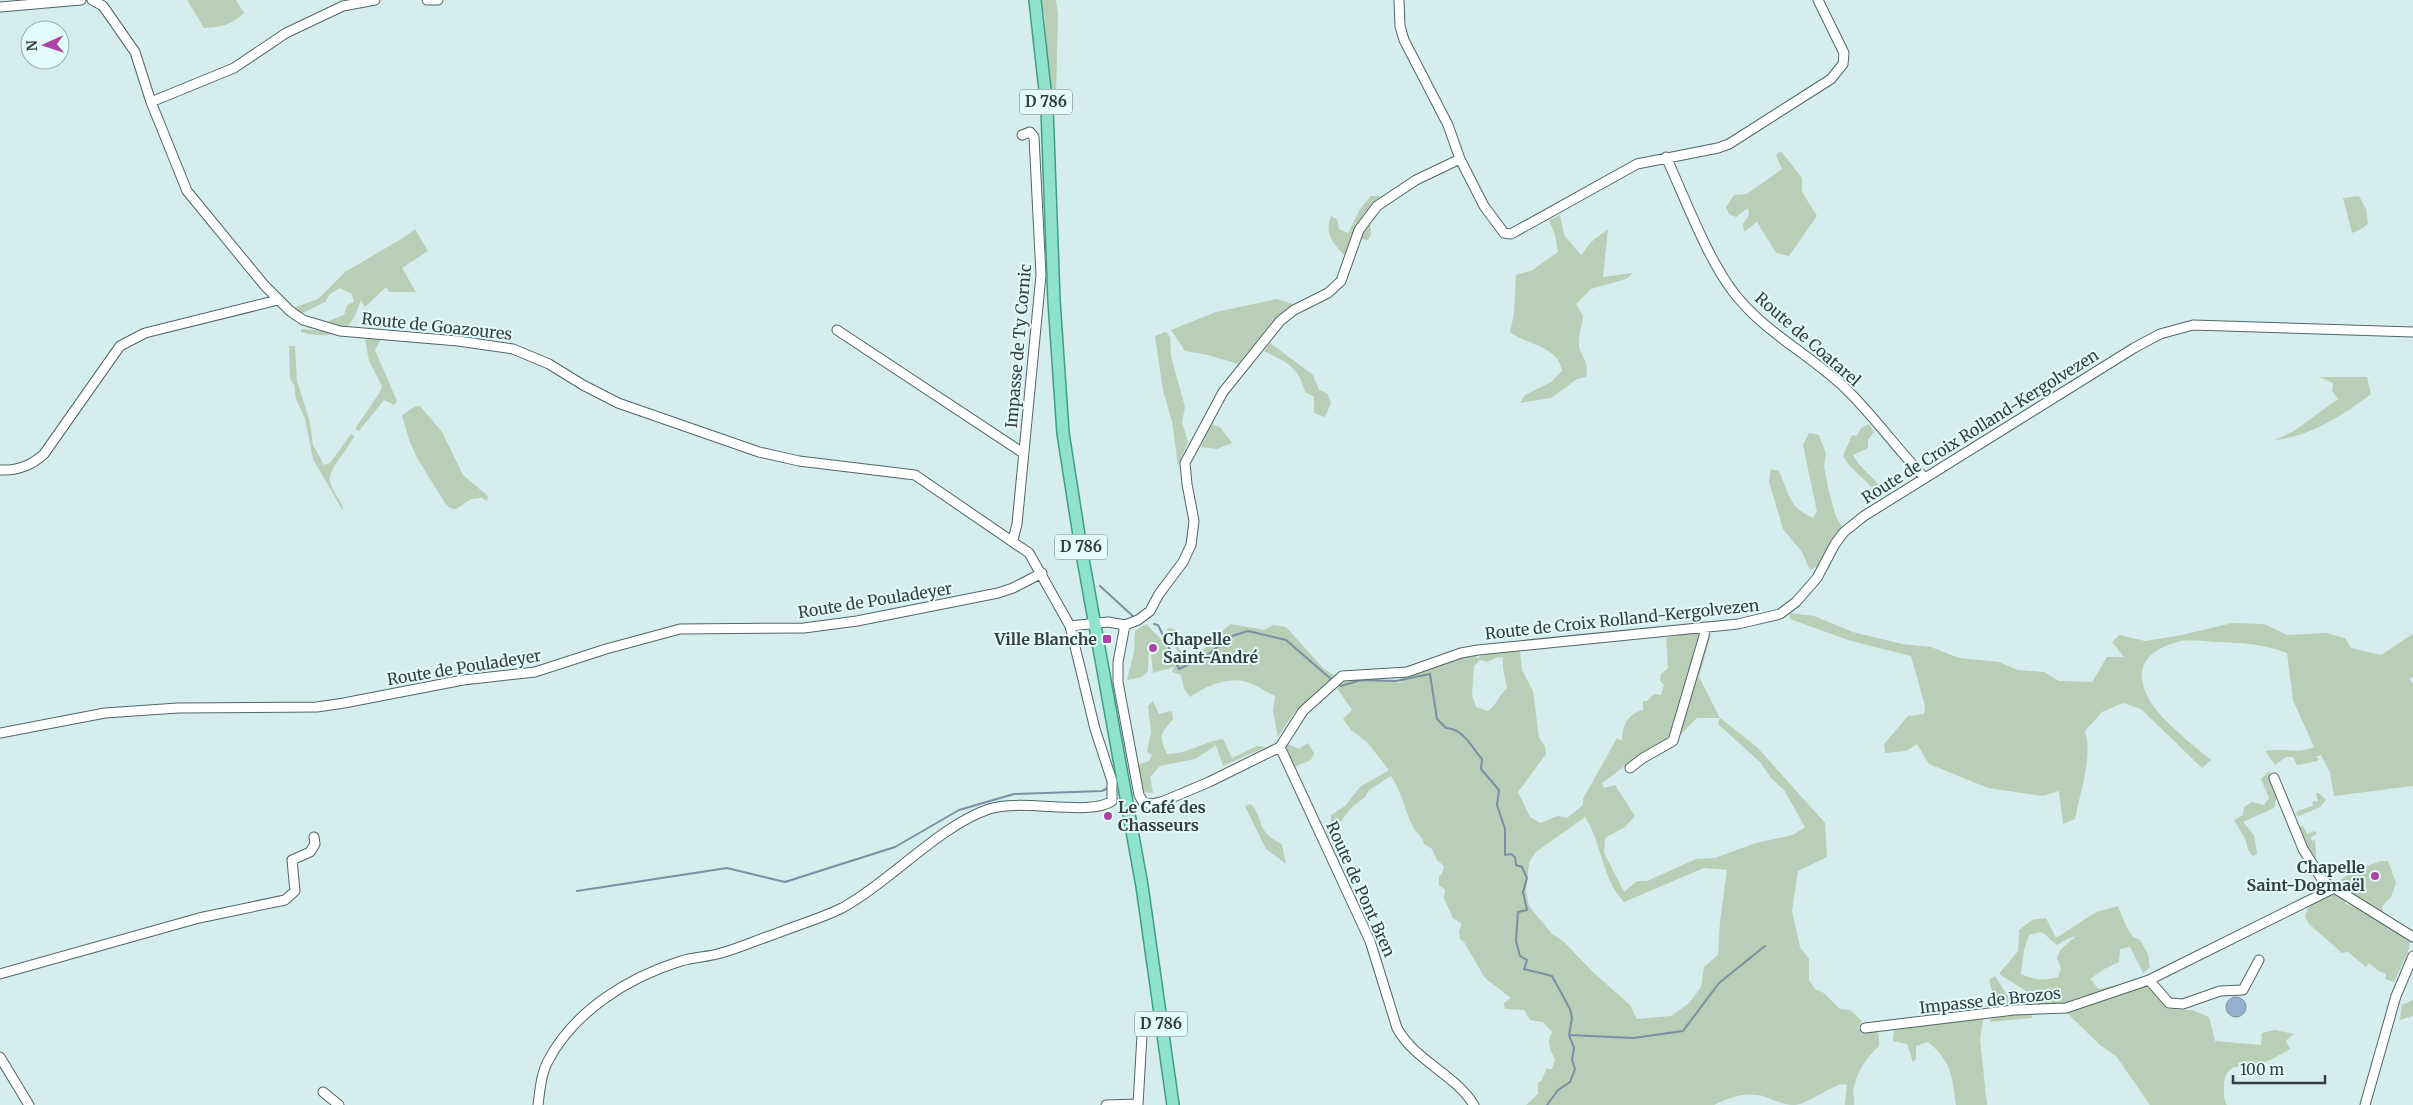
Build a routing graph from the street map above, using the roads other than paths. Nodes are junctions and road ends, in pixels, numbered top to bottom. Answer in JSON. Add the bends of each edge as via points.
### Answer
{"nodes":[{"id":1,"x":81,"y":0,"type":"edge"},
{"id":2,"x":92,"y":0,"type":"edge"},
{"id":3,"x":375,"y":0,"type":"edge"},
{"id":4,"x":427,"y":0,"type":"edge"},
{"id":5,"x":438,"y":0,"type":"edge"},
{"id":6,"x":1035,"y":0,"type":"edge"},
{"id":7,"x":1399,"y":0,"type":"edge"},
{"id":8,"x":1818,"y":0,"type":"edge"},
{"id":9,"x":0,"y":7,"type":"edge"},
{"id":10,"x":151,"y":102,"type":"junction"},
{"id":11,"x":1022,"y":135,"type":"dead end"},
{"id":12,"x":1666,"y":157,"type":"junction"},
{"id":13,"x":1460,"y":159,"type":"junction"},
{"id":14,"x":278,"y":300,"type":"junction"},
{"id":15,"x":837,"y":330,"type":"dead end"},
{"id":16,"x":2413,"y":332,"type":"edge"},
{"id":17,"x":1023,"y":454,"type":"junction"},
{"id":18,"x":0,"y":470,"type":"edge"},
{"id":19,"x":1924,"y":477,"type":"junction"},
{"id":20,"x":1013,"y":540,"type":"junction"},
{"id":21,"x":1042,"y":573,"type":"junction"},
{"id":22,"x":1096,"y":624,"type":"junction"},
{"id":23,"x":1125,"y":625,"type":"junction"},
{"id":24,"x":1070,"y":626,"type":"junction"},
{"id":25,"x":1705,"y":627,"type":"junction"},
{"id":26,"x":1118,"y":676,"type":"junction"},
{"id":27,"x":1109,"y":701,"type":"junction"},
{"id":28,"x":0,"y":733,"type":"edge"},
{"id":29,"x":1280,"y":747,"type":"junction"},
{"id":30,"x":1630,"y":768,"type":"dead end"},
{"id":31,"x":2274,"y":778,"type":"dead end"},
{"id":32,"x":314,"y":838,"type":"dead end"},
{"id":33,"x":2332,"y":888,"type":"junction"},
{"id":34,"x":2413,"y":937,"type":"edge"},
{"id":35,"x":2413,"y":956,"type":"edge"},
{"id":36,"x":2259,"y":960,"type":"dead end"},
{"id":37,"x":0,"y":974,"type":"edge"},
{"id":38,"x":2149,"y":980,"type":"junction"},
{"id":39,"x":1865,"y":1028,"type":"dead end"},
{"id":40,"x":1142,"y":1035,"type":"dead end"},
{"id":41,"x":0,"y":1057,"type":"edge"},
{"id":42,"x":323,"y":1092,"type":"dead end"},
{"id":43,"x":1138,"y":1104,"type":"edge"},
{"id":44,"x":29,"y":1105,"type":"edge"},
{"id":45,"x":339,"y":1105,"type":"edge"},
{"id":46,"x":538,"y":1105,"type":"edge"},
{"id":47,"x":1106,"y":1105,"type":"edge"},
{"id":48,"x":1173,"y":1105,"type":"edge"},
{"id":49,"x":1474,"y":1105,"type":"edge"},
{"id":50,"x":2365,"y":1105,"type":"edge"}],
"edges":[{"from":1,"to":9,"type":"street"},
{"from":2,"to":10,"type":"street","name":"Route de Goazoures","via":[[103,6],[135,52]]},
{"from":3,"to":10,"type":"street","via":[[343,6],[286,33],[234,68]]},
{"from":4,"to":5,"type":"street"},
{"from":6,"to":22,"type":"main road","number":"D 786","via":[[1047,108],[1063,433]]},
{"from":7,"to":13,"type":"street","via":[[1404,40],[1448,125]]},
{"from":8,"to":12,"type":"street","via":[[1844,53],[1843,64],[1836,74],[1729,144]]},
{"from":10,"to":14,"type":"street","name":"Route de Goazoures","via":[[187,191]]},
{"from":11,"to":17,"type":"street","name":"Impasse de Ty Cornic","via":[[1030,132],[1034,137],[1041,275]]},
{"from":12,"to":13,"type":"street","via":[[1636,164],[1511,234],[1504,233],[1496,224]]},
{"from":12,"to":19,"type":"street","name":"Route de Coatarel","via":[[1717,265],[1738,297],[1771,330],[1846,389]]},
{"from":13,"to":23,"type":"street","via":[[1401,189],[1372,211],[1359,230],[1341,281],[1328,293],[1280,321],[1224,392],[1186,458],[1185,475],[1194,521],[1188,552],[1148,613]]},
{"from":14,"to":18,"type":"street","via":[[144,333],[120,346],[44,454],[26,466]]},
{"from":14,"to":20,"type":"street","name":"Route de Goazoures","via":[[310,323],[340,331],[513,349],[549,364],[618,403],[759,452],[799,461],[914,475]]},
{"from":15,"to":17,"type":"street"},
{"from":16,"to":19,"type":"street","name":"Route de Croix Rolland-Kergolvezen","via":[[2193,325],[2177,328],[2134,348]]},
{"from":17,"to":20,"type":"street","name":"Impasse de Ty Cornic"},
{"from":19,"to":25,"type":"street","name":"Route de Croix Rolland-Kergolvezen","via":[[1844,532],[1813,583],[1789,608],[1754,622]]},
{"from":20,"to":21,"type":"street","name":"Route de Goazoures","via":[[1033,557]]},
{"from":21,"to":24,"type":"street","name":"Route de Goazoures"},
{"from":21,"to":28,"type":"street","name":"Route de Pouladeyer","via":[[998,593],[858,621],[804,628],[680,629],[535,672],[463,680],[344,703],[105,713]]},
{"from":22,"to":23,"type":"street"},
{"from":22,"to":24,"type":"street"},
{"from":22,"to":27,"type":"main road","number":"D 786"},
{"from":23,"to":26,"type":"street"},
{"from":24,"to":46,"type":"street","name":"Route de Goazoures","via":[[1095,729],[1112,781],[1112,800],[1098,806],[1026,804],[988,810],[941,837],[865,895],[840,909],[722,953],[682,961],[632,980],[601,1001],[555,1049],[542,1078]]},
{"from":25,"to":29,"type":"street","name":"Route de Croix Rolland-Kergolvezen","via":[[1478,650],[1407,672],[1346,675],[1303,711]]},
{"from":25,"to":30,"type":"street","via":[[1673,742]]},
{"from":26,"to":27,"type":"street"},
{"from":26,"to":29,"type":"street","via":[[1136,785],[1140,798],[1147,804],[1159,803],[1209,782]]},
{"from":27,"to":48,"type":"main road","number":"D 786","via":[[1150,943]]},
{"from":29,"to":49,"type":"street","name":"Route de Pont Bren","via":[[1370,941],[1401,1034],[1415,1052],[1468,1096]]},
{"from":31,"to":33,"type":"street","via":[[2303,849],[2323,881]]},
{"from":32,"to":37,"type":"street","via":[[315,844],[310,852],[292,860],[295,891],[285,900],[199,918]]},
{"from":33,"to":34,"type":"street"},
{"from":33,"to":38,"type":"street","name":"Impasse de Brozos"},
{"from":35,"to":50,"type":"street","via":[[2396,996]]},
{"from":36,"to":38,"type":"street","via":[[2243,990],[2220,991],[2183,1004],[2169,1003]]},
{"from":38,"to":39,"type":"street","name":"Impasse de Brozos","via":[[2066,1008],[2014,1010]]},
{"from":40,"to":43,"type":"street"},
{"from":41,"to":44,"type":"street"},
{"from":42,"to":45,"type":"street"},
{"from":43,"to":47,"type":"street"}]}
